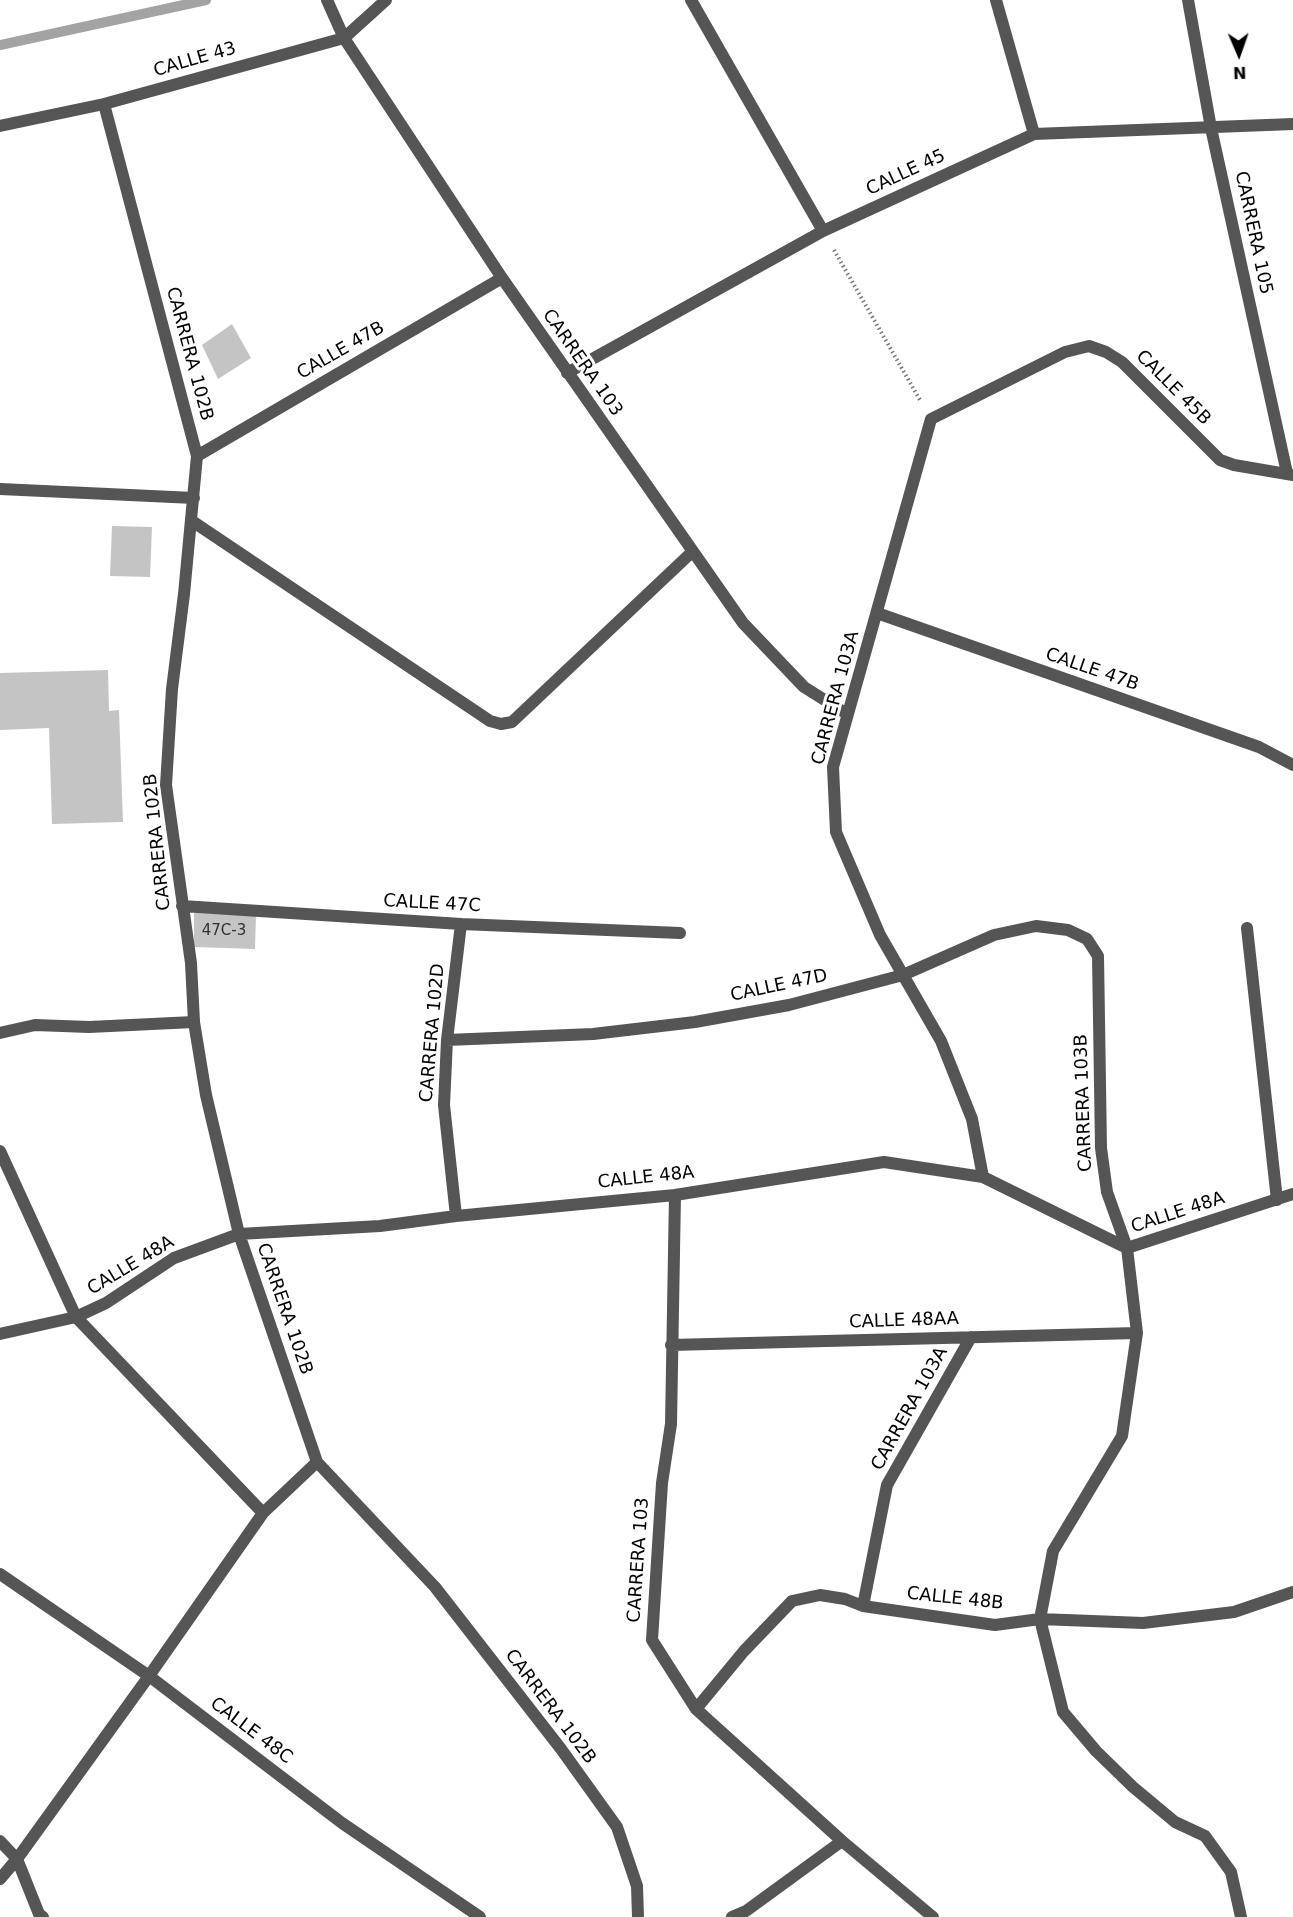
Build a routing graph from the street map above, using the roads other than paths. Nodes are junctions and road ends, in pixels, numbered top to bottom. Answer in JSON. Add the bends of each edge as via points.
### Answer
{"nodes":[{"id":1,"x":327,"y":0,"type":"edge"},
{"id":2,"x":386,"y":0,"type":"edge"},
{"id":3,"x":690,"y":0,"type":"edge"},
{"id":4,"x":996,"y":0,"type":"edge"},
{"id":5,"x":1188,"y":0,"type":"edge"},
{"id":6,"x":344,"y":38,"type":"junction"},
{"id":7,"x":104,"y":104,"type":"junction"},
{"id":8,"x":1293,"y":124,"type":"edge"},
{"id":9,"x":0,"y":126,"type":"edge"},
{"id":10,"x":1211,"y":128,"type":"junction"},
{"id":11,"x":1035,"y":134,"type":"junction"},
{"id":12,"x":823,"y":231,"type":"junction"},
{"id":13,"x":502,"y":278,"type":"junction"},
{"id":14,"x":567,"y":373,"type":"junction"},
{"id":15,"x":931,"y":419,"type":"joint"},
{"id":16,"x":197,"y":456,"type":"junction"},
{"id":17,"x":1290,"y":474,"type":"edge"},
{"id":18,"x":0,"y":489,"type":"edge"},
{"id":19,"x":194,"y":498,"type":"junction"},
{"id":20,"x":192,"y":521,"type":"junction"},
{"id":21,"x":692,"y":552,"type":"junction"},
{"id":22,"x":877,"y":613,"type":"junction"},
{"id":23,"x":847,"y":714,"type":"junction"},
{"id":24,"x":1293,"y":765,"type":"edge"},
{"id":25,"x":182,"y":906,"type":"junction"},
{"id":26,"x":462,"y":924,"type":"junction"},
{"id":27,"x":1247,"y":928,"type":"dead end"},
{"id":28,"x":680,"y":933,"type":"dead end"},
{"id":29,"x":1098,"y":956,"type":"joint"},
{"id":30,"x":903,"y":975,"type":"junction"},
{"id":31,"x":195,"y":1022,"type":"junction"},
{"id":32,"x":0,"y":1033,"type":"edge"},
{"id":33,"x":447,"y":1040,"type":"junction"},
{"id":34,"x":0,"y":1151,"type":"edge"},
{"id":35,"x":983,"y":1177,"type":"junction"},
{"id":36,"x":675,"y":1194,"type":"junction"},
{"id":37,"x":1293,"y":1194,"type":"edge"},
{"id":38,"x":1277,"y":1200,"type":"junction"},
{"id":39,"x":456,"y":1216,"type":"junction"},
{"id":40,"x":239,"y":1234,"type":"junction"},
{"id":41,"x":1127,"y":1248,"type":"junction"},
{"id":42,"x":76,"y":1317,"type":"junction"},
{"id":43,"x":1137,"y":1333,"type":"junction"},
{"id":44,"x":0,"y":1334,"type":"edge"},
{"id":45,"x":971,"y":1337,"type":"junction"},
{"id":46,"x":671,"y":1345,"type":"junction"},
{"id":47,"x":317,"y":1462,"type":"junction"},
{"id":48,"x":263,"y":1513,"type":"junction"},
{"id":49,"x":0,"y":1574,"type":"edge"},
{"id":50,"x":1293,"y":1592,"type":"edge"},
{"id":51,"x":863,"y":1606,"type":"junction"},
{"id":52,"x":1040,"y":1619,"type":"junction"},
{"id":53,"x":149,"y":1676,"type":"junction"},
{"id":54,"x":696,"y":1709,"type":"junction"},
{"id":55,"x":0,"y":1841,"type":"edge"},
{"id":56,"x":842,"y":1841,"type":"junction"},
{"id":57,"x":17,"y":1859,"type":"junction"},
{"id":58,"x":0,"y":1879,"type":"edge"},
{"id":59,"x":43,"y":1917,"type":"edge"},
{"id":60,"x":480,"y":1917,"type":"edge"},
{"id":61,"x":639,"y":1917,"type":"edge"},
{"id":62,"x":732,"y":1917,"type":"edge"},
{"id":63,"x":933,"y":1917,"type":"edge"},
{"id":64,"x":1241,"y":1917,"type":"edge"}],
"edges":[{"from":1,"to":6,"type":"street","name":"CARRERA 103"},
{"from":2,"to":6,"type":"street","name":"CALLE 43"},
{"from":3,"to":12,"type":"street"},
{"from":4,"to":11,"type":"street"},
{"from":5,"to":10,"type":"street","name":"CARRERA 105"},
{"from":6,"to":7,"type":"street","name":"CALLE 43"},
{"from":6,"to":13,"type":"street","name":"CARRERA 103"},
{"from":7,"to":9,"type":"street","name":"CALLE 43"},
{"from":7,"to":16,"type":"street","name":"CARRERA 102B"},
{"from":8,"to":10,"type":"street","name":"CALLE 45"},
{"from":10,"to":11,"type":"street","name":"CALLE 45"},
{"from":10,"to":17,"type":"street","name":"CARRERA 105"},
{"from":11,"to":12,"type":"street","name":"CALLE 45"},
{"from":12,"to":14,"type":"street","name":"CALLE 45"},
{"from":13,"to":14,"type":"street","name":"CARRERA 103"},
{"from":13,"to":16,"type":"street","name":"CALLE 47B"},
{"from":14,"to":21,"type":"street","name":"CARRERA 103"},
{"from":15,"to":17,"type":"street","name":"CALLE 45B","via":[[1065,352],[1089,346],[1122,362],[1220,460]]},
{"from":15,"to":22,"type":"street","name":"CARRERA 103A"},
{"from":16,"to":19,"type":"street","name":"CARRERA 102B"},
{"from":18,"to":19,"type":"street"},
{"from":19,"to":20,"type":"street","name":"CARRERA 102B"},
{"from":20,"to":21,"type":"street","via":[[490,721],[501,724],[512,722]]},
{"from":20,"to":25,"type":"street","name":"CARRERA 102B","via":[[166,771]]},
{"from":21,"to":23,"type":"street","name":"CARRERA 103","via":[[743,623],[804,687]]},
{"from":22,"to":23,"type":"street","name":"CARRERA 103A"},
{"from":22,"to":24,"type":"street","name":"CALLE 47B","via":[[1258,747]]},
{"from":23,"to":30,"type":"street","name":"CARRERA 103A","via":[[833,767],[836,832],[880,935]]},
{"from":25,"to":26,"type":"street","name":"CALLE 47C"},
{"from":25,"to":31,"type":"street","name":"CARRERA 102B"},
{"from":26,"to":28,"type":"street","name":"CALLE 47C"},
{"from":26,"to":33,"type":"street","name":"CARRERA 102D"},
{"from":27,"to":38,"type":"street"},
{"from":29,"to":30,"type":"street","name":"CALLE 47D","via":[[1086,939],[1068,930],[1036,926],[994,935]]},
{"from":29,"to":41,"type":"street","name":"CARRERA 103B","via":[[1101,1148],[1107,1192]]},
{"from":30,"to":33,"type":"street","name":"CALLE 47D","via":[[789,1005],[695,1022],[593,1034]]},
{"from":30,"to":35,"type":"street","name":"CARRERA 103A","via":[[941,1041],[972,1119]]},
{"from":31,"to":32,"type":"street","via":[[89,1027],[35,1025]]},
{"from":31,"to":40,"type":"street","name":"CARRERA 102B","via":[[206,1095]]},
{"from":33,"to":39,"type":"street","name":"CARRERA 102D","via":[[444,1105]]},
{"from":34,"to":42,"type":"street"},
{"from":35,"to":36,"type":"street","name":"CALLE 48A","via":[[884,1162]]},
{"from":35,"to":41,"type":"street","name":"CALLE 48A"},
{"from":36,"to":39,"type":"street","name":"CALLE 48A"},
{"from":36,"to":46,"type":"street","name":"CARRERA 103"},
{"from":37,"to":38,"type":"street","name":"CALLE 48A"},
{"from":38,"to":41,"type":"street","name":"CALLE 48A"},
{"from":39,"to":40,"type":"street","name":"CALLE 48A","via":[[380,1226]]},
{"from":40,"to":42,"type":"street","name":"CALLE 48A","via":[[174,1257],[106,1303]]},
{"from":40,"to":47,"type":"street","name":"CARRERA 102B"},
{"from":41,"to":43,"type":"street","name":"CARRERA 103B"},
{"from":42,"to":44,"type":"street","name":"CALLE 48A"},
{"from":42,"to":48,"type":"street"},
{"from":43,"to":45,"type":"street","name":"CALLE 48AA"},
{"from":43,"to":52,"type":"street","name":"CARRERA 103B","via":[[1122,1436],[1053,1551]]},
{"from":45,"to":46,"type":"street","name":"CALLE 48AA"},
{"from":45,"to":51,"type":"street","name":"CARRERA 103A","via":[[887,1485]]},
{"from":46,"to":54,"type":"street","name":"CARRERA 103","via":[[671,1424],[662,1483],[652,1640]]},
{"from":47,"to":48,"type":"street"},
{"from":47,"to":61,"type":"street","name":"CARRERA 102B","via":[[435,1587],[568,1759],[616,1827],[637,1886]]},
{"from":48,"to":53,"type":"street"},
{"from":49,"to":53,"type":"street","name":"CALLE 48C"},
{"from":50,"to":52,"type":"street","name":"CALLE 48B","via":[[1234,1612],[1143,1623]]},
{"from":51,"to":52,"type":"street","name":"CALLE 48B","via":[[995,1625]]},
{"from":51,"to":54,"type":"street","name":"CALLE 48B","via":[[820,1594],[792,1601]]},
{"from":52,"to":64,"type":"street","via":[[1063,1712],[1095,1751],[1133,1787],[1175,1822],[1205,1836],[1231,1872]]},
{"from":53,"to":57,"type":"street"},
{"from":53,"to":60,"type":"street","name":"CALLE 48C","via":[[342,1823]]},
{"from":54,"to":56,"type":"street","name":"CARRERA 103"},
{"from":55,"to":57,"type":"street"},
{"from":56,"to":62,"type":"street","via":[[746,1911]]},
{"from":56,"to":63,"type":"street","name":"CARRERA 103"},
{"from":57,"to":58,"type":"street"},
{"from":57,"to":59,"type":"street"}]}
